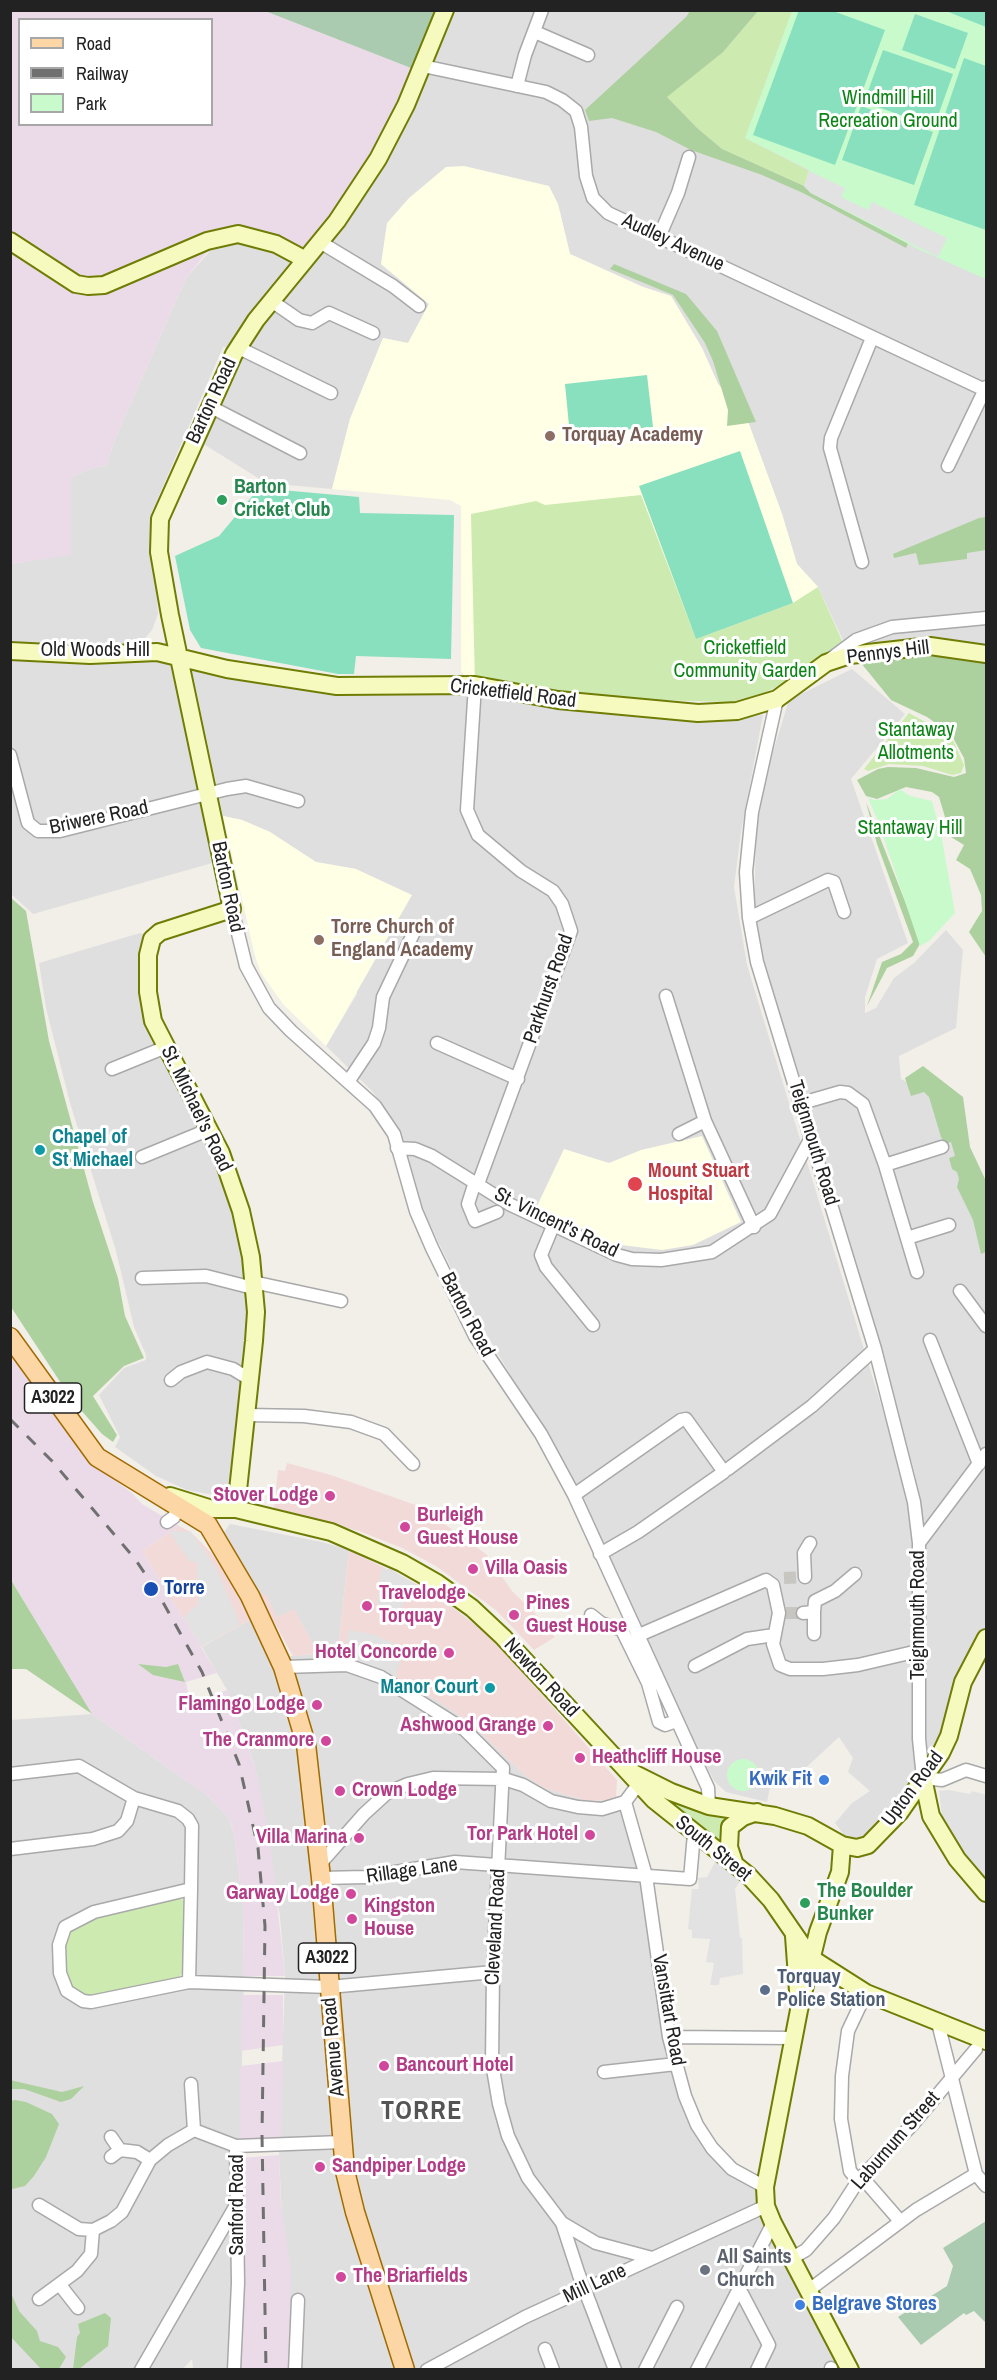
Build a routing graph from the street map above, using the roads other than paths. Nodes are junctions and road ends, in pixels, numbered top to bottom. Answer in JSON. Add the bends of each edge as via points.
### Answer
{"nodes":[{"id":1,"x":445,"y":10,"type":"edge"},
{"id":2,"x":542,"y":10,"type":"edge"},
{"id":3,"x":535,"y":32,"type":"junction"},
{"id":4,"x":588,"y":55,"type":"dead end"},
{"id":5,"x":423,"y":66,"type":"junction"},
{"id":6,"x":517,"y":86,"type":"junction"},
{"id":7,"x":689,"y":156,"type":"dead end"},
{"id":8,"x":659,"y":237,"type":"junction"},
{"id":9,"x":10,"y":241,"type":"edge"},
{"id":10,"x":320,"y":242,"type":"junction"},
{"id":11,"x":304,"y":260,"type":"junction"},
{"id":12,"x":273,"y":302,"type":"junction"},
{"id":13,"x":419,"y":306,"type":"dead end"},
{"id":14,"x":373,"y":333,"type":"dead end"},
{"id":15,"x":872,"y":338,"type":"junction"},
{"id":16,"x":239,"y":348,"type":"junction"},
{"id":17,"x":986,"y":388,"type":"edge"},
{"id":18,"x":331,"y":393,"type":"dead end"},
{"id":19,"x":209,"y":406,"type":"junction"},
{"id":20,"x":300,"y":453,"type":"dead end"},
{"id":21,"x":948,"y":466,"type":"dead end"},
{"id":22,"x":862,"y":562,"type":"dead end"},
{"id":23,"x":987,"y":618,"type":"edge"},
{"id":24,"x":10,"y":651,"type":"edge"},
{"id":25,"x":987,"y":654,"type":"edge"},
{"id":26,"x":178,"y":655,"type":"junction"},
{"id":27,"x":826,"y":663,"type":"junction"},
{"id":28,"x":475,"y":685,"type":"junction"},
{"id":29,"x":777,"y":699,"type":"junction"},
{"id":30,"x":10,"y":755,"type":"edge"},
{"id":31,"x":206,"y":795,"type":"junction"},
{"id":32,"x":298,"y":801,"type":"dead end"},
{"id":33,"x":232,"y":909,"type":"junction"},
{"id":34,"x":844,"y":912,"type":"dead end"},
{"id":35,"x":749,"y":918,"type":"junction"},
{"id":36,"x":399,"y":931,"type":"dead end"},
{"id":37,"x":666,"y":996,"type":"dead end"},
{"id":38,"x":379,"y":1028,"type":"junction"},
{"id":39,"x":392,"y":1034,"type":"dead end"},
{"id":40,"x":437,"y":1042,"type":"dead end"},
{"id":41,"x":166,"y":1047,"type":"junction"},
{"id":42,"x":112,"y":1069,"type":"dead end"},
{"id":43,"x":518,"y":1079,"type":"junction"},
{"id":44,"x":348,"y":1082,"type":"junction"},
{"id":45,"x":802,"y":1103,"type":"junction"},
{"id":46,"x":705,"y":1121,"type":"junction"},
{"id":47,"x":210,"y":1129,"type":"junction"},
{"id":48,"x":679,"y":1134,"type":"dead end"},
{"id":49,"x":812,"y":1136,"type":"junction"},
{"id":50,"x":942,"y":1147,"type":"dead end"},
{"id":51,"x":397,"y":1148,"type":"junction"},
{"id":52,"x":142,"y":1157,"type":"dead end"},
{"id":53,"x":885,"y":1165,"type":"junction"},
{"id":54,"x":476,"y":1183,"type":"junction"},
{"id":55,"x":497,"y":1212,"type":"dead end"},
{"id":56,"x":949,"y":1226,"type":"dead end"},
{"id":57,"x":553,"y":1227,"type":"junction"},
{"id":58,"x":754,"y":1227,"type":"junction"},
{"id":59,"x":907,"y":1238,"type":"junction"},
{"id":60,"x":541,"y":1255,"type":"junction"},
{"id":61,"x":531,"y":1264,"type":"dead end"},
{"id":62,"x":917,"y":1272,"type":"dead end"},
{"id":63,"x":142,"y":1278,"type":"dead end"},
{"id":64,"x":253,"y":1285,"type":"junction"},
{"id":65,"x":960,"y":1291,"type":"dead end"},
{"id":66,"x":341,"y":1301,"type":"dead end"},
{"id":67,"x":593,"y":1325,"type":"dead end"},
{"id":68,"x":987,"y":1326,"type":"edge"},
{"id":69,"x":10,"y":1337,"type":"edge"},
{"id":70,"x":930,"y":1340,"type":"dead end"},
{"id":71,"x":874,"y":1349,"type":"junction"},
{"id":72,"x":171,"y":1380,"type":"dead end"},
{"id":73,"x":250,"y":1380,"type":"junction"},
{"id":74,"x":247,"y":1415,"type":"junction"},
{"id":75,"x":987,"y":1454,"type":"edge"},
{"id":76,"x":97,"y":1457,"type":"junction"},
{"id":77,"x":413,"y":1464,"type":"dead end"},
{"id":78,"x":979,"y":1464,"type":"junction"},
{"id":79,"x":726,"y":1470,"type":"junction"},
{"id":80,"x":145,"y":1486,"type":"junction"},
{"id":81,"x":574,"y":1495,"type":"junction"},
{"id":82,"x":232,"y":1512,"type":"junction"},
{"id":83,"x":182,"y":1518,"type":"junction"},
{"id":84,"x":216,"y":1537,"type":"junction"},
{"id":85,"x":810,"y":1543,"type":"dead end"},
{"id":86,"x":919,"y":1543,"type":"junction"},
{"id":87,"x":225,"y":1554,"type":"junction"},
{"id":88,"x":600,"y":1554,"type":"junction"},
{"id":89,"x":855,"y":1574,"type":"dead end"},
{"id":90,"x":805,"y":1577,"type":"dead end"},
{"id":91,"x":591,"y":1615,"type":"dead end"},
{"id":92,"x":814,"y":1634,"type":"dead end"},
{"id":93,"x":774,"y":1635,"type":"junction"},
{"id":94,"x":637,"y":1636,"type":"junction"},
{"id":95,"x":987,"y":1638,"type":"edge"},
{"id":96,"x":918,"y":1651,"type":"junction"},
{"id":97,"x":695,"y":1666,"type":"dead end"},
{"id":98,"x":284,"y":1667,"type":"junction"},
{"id":99,"x":676,"y":1721,"type":"junction"},
{"id":100,"x":10,"y":1774,"type":"edge"},
{"id":101,"x":987,"y":1776,"type":"edge"},
{"id":102,"x":923,"y":1778,"type":"junction"},
{"id":103,"x":504,"y":1779,"type":"junction"},
{"id":104,"x":640,"y":1781,"type":"junction"},
{"id":105,"x":134,"y":1798,"type":"junction"},
{"id":106,"x":625,"y":1802,"type":"junction"},
{"id":107,"x":709,"y":1806,"type":"junction"},
{"id":108,"x":757,"y":1812,"type":"junction"},
{"id":109,"x":900,"y":1812,"type":"junction"},
{"id":110,"x":931,"y":1816,"type":"junction"},
{"id":111,"x":694,"y":1834,"type":"junction"},
{"id":112,"x":842,"y":1845,"type":"junction"},
{"id":113,"x":10,"y":1849,"type":"edge"},
{"id":114,"x":734,"y":1862,"type":"junction"},
{"id":115,"x":499,"y":1866,"type":"junction"},
{"id":116,"x":320,"y":1872,"type":"junction"},
{"id":117,"x":646,"y":1876,"type":"junction"},
{"id":118,"x":191,"y":1889,"type":"junction"},
{"id":119,"x":987,"y":1893,"type":"edge"},
{"id":120,"x":824,"y":1914,"type":"junction"},
{"id":121,"x":793,"y":1932,"type":"junction"},
{"id":122,"x":811,"y":1958,"type":"junction"},
{"id":123,"x":493,"y":1971,"type":"junction"},
{"id":124,"x":189,"y":1982,"type":"junction"},
{"id":125,"x":329,"y":1987,"type":"junction"},
{"id":126,"x":866,"y":1993,"type":"junction"},
{"id":127,"x":799,"y":2010,"type":"junction"},
{"id":128,"x":938,"y":2024,"type":"junction"},
{"id":129,"x":669,"y":2037,"type":"junction"},
{"id":130,"x":794,"y":2038,"type":"junction"},
{"id":131,"x":981,"y":2045,"type":"edge"},
{"id":132,"x":676,"y":2064,"type":"junction"},
{"id":133,"x":604,"y":2072,"type":"dead end"},
{"id":134,"x":952,"y":2075,"type":"junction"},
{"id":135,"x":191,"y":2084,"type":"dead end"},
{"id":136,"x":178,"y":2101,"type":"dead end"},
{"id":137,"x":191,"y":2101,"type":"junction"},
{"id":138,"x":194,"y":2130,"type":"junction"},
{"id":139,"x":111,"y":2137,"type":"dead end"},
{"id":140,"x":342,"y":2142,"type":"junction"},
{"id":141,"x":236,"y":2146,"type":"junction"},
{"id":142,"x":150,"y":2160,"type":"junction"},
{"id":143,"x":976,"y":2174,"type":"junction"},
{"id":144,"x":858,"y":2181,"type":"junction"},
{"id":145,"x":987,"y":2186,"type":"edge"},
{"id":146,"x":765,"y":2187,"type":"junction"},
{"id":147,"x":38,"y":2204,"type":"dead end"},
{"id":148,"x":766,"y":2206,"type":"junction"},
{"id":149,"x":235,"y":2207,"type":"junction"},
{"id":150,"x":900,"y":2221,"type":"junction"},
{"id":151,"x":562,"y":2223,"type":"junction"},
{"id":152,"x":773,"y":2223,"type":"junction"},
{"id":153,"x":93,"y":2230,"type":"junction"},
{"id":154,"x":652,"y":2258,"type":"junction"},
{"id":155,"x":792,"y":2258,"type":"junction"},
{"id":156,"x":60,"y":2285,"type":"junction"},
{"id":157,"x":738,"y":2286,"type":"junction"},
{"id":158,"x":809,"y":2290,"type":"junction"},
{"id":159,"x":39,"y":2300,"type":"dead end"},
{"id":160,"x":298,"y":2300,"type":"dead end"},
{"id":161,"x":677,"y":2307,"type":"dead end"},
{"id":162,"x":78,"y":2308,"type":"dead end"},
{"id":163,"x":545,"y":2349,"type":"dead end"},
{"id":164,"x":141,"y":2370,"type":"edge"},
{"id":165,"x":234,"y":2370,"type":"edge"},
{"id":166,"x":295,"y":2370,"type":"edge"},
{"id":167,"x":405,"y":2370,"type":"edge"},
{"id":168,"x":426,"y":2370,"type":"edge"},
{"id":169,"x":553,"y":2370,"type":"edge"},
{"id":170,"x":615,"y":2370,"type":"edge"},
{"id":171,"x":645,"y":2370,"type":"edge"},
{"id":172,"x":698,"y":2370,"type":"edge"},
{"id":173,"x":757,"y":2370,"type":"edge"},
{"id":174,"x":850,"y":2370,"type":"edge"}],
"edges":[{"from":1,"to":5,"type":"street","name":"Barton Road"},
{"from":2,"to":3,"type":"street"},
{"from":3,"to":4,"type":"street"},
{"from":3,"to":6,"type":"street"},
{"from":5,"to":6,"type":"street","name":"Audley Avenue"},
{"from":5,"to":10,"type":"street","name":"Barton Road","via":[[378,159]]},
{"from":6,"to":8,"type":"street","name":"Audley Avenue","via":[[546,92],[572,106],[581,126],[586,176],[593,198],[608,213]]},
{"from":7,"to":8,"type":"street"},
{"from":8,"to":15,"type":"street","name":"Audley Avenue"},
{"from":9,"to":11,"type":"street","via":[[76,284],[88,286],[104,285],[207,241],[238,234],[276,244]]},
{"from":10,"to":11,"type":"street","name":"Barton Road"},
{"from":10,"to":13,"type":"street"},
{"from":11,"to":12,"type":"street","name":"Barton Road"},
{"from":12,"to":14,"type":"street","via":[[299,320],[312,323],[329,313]]},
{"from":12,"to":16,"type":"street","name":"Barton Road"},
{"from":15,"to":17,"type":"street","name":"Audley Avenue"},
{"from":15,"to":22,"type":"street","via":[[830,448]]},
{"from":16,"to":18,"type":"street"},
{"from":16,"to":19,"type":"street","name":"Barton Road"},
{"from":17,"to":21,"type":"street"},
{"from":19,"to":20,"type":"street"},
{"from":19,"to":26,"type":"street","name":"Barton Road","via":[[160,519],[159,552]]},
{"from":23,"to":27,"type":"street","via":[[892,627],[841,648]]},
{"from":24,"to":26,"type":"street","name":"Old Woods Hill"},
{"from":25,"to":27,"type":"street","name":"Pennys Hill","via":[[930,646],[850,655]]},
{"from":26,"to":28,"type":"street","name":"Cricketfield Road","via":[[226,669],[337,686]]},
{"from":26,"to":31,"type":"street","name":"Barton Road"},
{"from":27,"to":29,"type":"street"},
{"from":28,"to":29,"type":"street","name":"Cricketfield Road","via":[[558,700],[698,713],[737,711]]},
{"from":28,"to":43,"type":"street","name":"Parkhurst Road","via":[[467,810],[478,836],[553,891],[571,931]]},
{"from":29,"to":35,"type":"street","name":"Teignmouth Road","via":[[752,813],[747,872]]},
{"from":30,"to":31,"type":"street","name":"Briwere Road","via":[[28,823],[38,831],[60,831]]},
{"from":31,"to":32,"type":"street","name":"Briwere Road","via":[[246,786]]},
{"from":31,"to":33,"type":"street","name":"Barton Road"},
{"from":33,"to":41,"type":"street","name":"St. Michael's Road","via":[[160,932],[152,939],[148,954],[149,1010]]},
{"from":33,"to":44,"type":"street","name":"Barton Road","via":[[246,966],[269,1008]]},
{"from":34,"to":35,"type":"street","via":[[834,882],[828,880]]},
{"from":35,"to":45,"type":"street","name":"Teignmouth Road","via":[[757,962]]},
{"from":36,"to":38,"type":"street","via":[[412,936],[383,997]]},
{"from":37,"to":46,"type":"street"},
{"from":38,"to":39,"type":"street"},
{"from":38,"to":44,"type":"street","via":[[374,1043]]},
{"from":40,"to":43,"type":"street","via":[[458,1058]]},
{"from":41,"to":42,"type":"street"},
{"from":41,"to":47,"type":"street","name":"St. Michael's Road"},
{"from":43,"to":54,"type":"street","name":"Parkhurst Road"},
{"from":44,"to":51,"type":"street","name":"Barton Road","via":[[375,1106],[394,1134]]},
{"from":45,"to":49,"type":"street","name":"Teignmouth Road"},
{"from":45,"to":53,"type":"street","via":[[840,1092],[856,1097],[863,1104]]},
{"from":46,"to":48,"type":"street"},
{"from":46,"to":58,"type":"street"},
{"from":47,"to":52,"type":"street"},
{"from":47,"to":64,"type":"street","name":"St. Michael's Road","via":[[241,1211]]},
{"from":49,"to":58,"type":"street","name":"St. Vincent's Road","via":[[770,1214]]},
{"from":49,"to":71,"type":"street","name":"Teignmouth Road"},
{"from":50,"to":53,"type":"street"},
{"from":51,"to":54,"type":"street","name":"St. Vincent's Road","via":[[415,1149],[432,1156]]},
{"from":51,"to":81,"type":"street","name":"Barton Road","via":[[416,1211],[475,1336],[542,1434]]},
{"from":53,"to":59,"type":"street"},
{"from":54,"to":55,"type":"street","name":"Parkhurst Road","via":[[468,1204],[476,1221]]},
{"from":54,"to":57,"type":"street","name":"St. Vincent's Road"},
{"from":56,"to":59,"type":"street"},
{"from":57,"to":58,"type":"street","name":"St. Vincent's Road","via":[[617,1255],[648,1260],[712,1252]]},
{"from":57,"to":60,"type":"street"},
{"from":59,"to":62,"type":"street"},
{"from":60,"to":61,"type":"street"},
{"from":60,"to":67,"type":"street","via":[[546,1267]]},
{"from":63,"to":64,"type":"street","via":[[206,1276]]},
{"from":64,"to":66,"type":"street"},
{"from":64,"to":73,"type":"street","name":"St. Michael's Road","via":[[256,1312]]},
{"from":65,"to":68,"type":"street"},
{"from":69,"to":76,"type":"main road","name":"Newton Road","number":"A3022"},
{"from":70,"to":78,"type":"street"},
{"from":71,"to":79,"type":"street","via":[[812,1406]]},
{"from":71,"to":86,"type":"street","name":"Teignmouth Road","via":[[914,1502]]},
{"from":72,"to":73,"type":"street","via":[[207,1362],[233,1369]]},
{"from":73,"to":74,"type":"street","name":"St. Michael's Road"},
{"from":74,"to":77,"type":"street","via":[[351,1422],[384,1434]]},
{"from":74,"to":82,"type":"street","name":"St. Michael's Road"},
{"from":75,"to":78,"type":"street"},
{"from":76,"to":80,"type":"main road","name":"Newton Road","number":"A3022"},
{"from":76,"to":83,"type":"main road","number":"A3022","via":[[113,1475]]},
{"from":78,"to":86,"type":"street"},
{"from":79,"to":81,"type":"street","via":[[686,1419]]},
{"from":79,"to":88,"type":"street"},
{"from":80,"to":82,"type":"street","name":"Newton Road"},
{"from":80,"to":83,"type":"main road","name":"Avenue Road","number":"A3022"},
{"from":81,"to":88,"type":"street","name":"Barton Road"},
{"from":82,"to":83,"type":"street","name":"Newton Road"},
{"from":82,"to":84,"type":"street","via":[[220,1524]]},
{"from":82,"to":104,"type":"street","name":"Newton Road","via":[[331,1532],[430,1579],[472,1608],[503,1637],[624,1769]]},
{"from":83,"to":84,"type":"main road","name":"Avenue Road","number":"A3022"},
{"from":83,"to":87,"type":"main road","name":"Avenue Road","number":"A3022"},
{"from":84,"to":87,"type":"main road","name":"Avenue Road","number":"A3022"},
{"from":85,"to":90,"type":"street","via":[[804,1553]]},
{"from":86,"to":96,"type":"street","name":"Teignmouth Road"},
{"from":87,"to":98,"type":"main road","name":"Avenue Road","number":"A3022"},
{"from":88,"to":94,"type":"street","name":"Barton Road"},
{"from":89,"to":92,"type":"street","via":[[815,1601],[808,1612]]},
{"from":91,"to":99,"type":"street","via":[[622,1630],[648,1683],[659,1722],[665,1725]]},
{"from":93,"to":94,"type":"street","via":[[783,1613],[778,1581],[766,1580]]},
{"from":93,"to":96,"type":"street","via":[[780,1665],[790,1669],[858,1665]]},
{"from":93,"to":97,"type":"street","via":[[747,1639]]},
{"from":94,"to":99,"type":"street","name":"Barton Road"},
{"from":95,"to":102,"type":"street","name":"Upton Road","via":[[963,1682],[949,1736]]},
{"from":96,"to":102,"type":"street","name":"Teignmouth Road"},
{"from":98,"to":103,"type":"street","via":[[347,1665],[398,1686],[465,1730],[499,1763]]},
{"from":98,"to":116,"type":"main road","name":"Avenue Road","number":"A3022","via":[[306,1744]]},
{"from":99,"to":107,"type":"street","name":"Barton Road","via":[[708,1788]]},
{"from":100,"to":105,"type":"street","via":[[79,1766]]},
{"from":101,"to":102,"type":"street","via":[[966,1770],[942,1780]]},
{"from":102,"to":109,"type":"street","name":"Upton Road"},
{"from":102,"to":110,"type":"street","name":"Teignmouth Road"},
{"from":103,"to":106,"type":"street","via":[[564,1804],[602,1809]]},
{"from":103,"to":115,"type":"street","name":"Cleveland Road"},
{"from":103,"to":116,"type":"street","via":[[433,1778],[387,1793],[364,1814]]},
{"from":104,"to":106,"type":"street"},
{"from":104,"to":107,"type":"street","name":"Newton Road"},
{"from":104,"to":111,"type":"street","name":"South Street"},
{"from":105,"to":113,"type":"street","via":[[127,1821],[106,1836]]},
{"from":105,"to":118,"type":"street","via":[[178,1811],[188,1819],[192,1826]]},
{"from":106,"to":117,"type":"street","name":"Vansittart Road"},
{"from":107,"to":108,"type":"street","name":"Newton Road"},
{"from":108,"to":112,"type":"street","name":"Newton Road","via":[[808,1826]]},
{"from":108,"to":114,"type":"street","via":[[730,1827],[729,1847]]},
{"from":109,"to":110,"type":"street","via":[[916,1807]]},
{"from":109,"to":112,"type":"street","name":"Upton Road","via":[[868,1845]]},
{"from":110,"to":119,"type":"street","name":"Teignmouth Road","via":[[957,1859]]},
{"from":111,"to":114,"type":"street","name":"South Street"},
{"from":111,"to":117,"type":"street","name":"Rillage Lane","via":[[690,1879]]},
{"from":112,"to":120,"type":"street","via":[[840,1872]]},
{"from":114,"to":121,"type":"street","name":"South Street","via":[[771,1900]]},
{"from":115,"to":116,"type":"street","name":"Rillage Lane","via":[[446,1863],[366,1877]]},
{"from":115,"to":117,"type":"street","name":"Rillage Lane"},
{"from":115,"to":123,"type":"street","name":"Cleveland Road"},
{"from":116,"to":125,"type":"main road","name":"Avenue Road","number":"A3022"},
{"from":117,"to":129,"type":"street","name":"Vansittart Road"},
{"from":118,"to":124,"type":"street"},
{"from":118,"to":124,"type":"street","via":[[78,1918],[65,1927],[58,1955],[67,1991],[83,2001]]},
{"from":120,"to":121,"type":"street","via":[[815,1925]]},
{"from":120,"to":122,"type":"street"},
{"from":121,"to":122,"type":"street","name":"South Street"},
{"from":121,"to":127,"type":"street"},
{"from":122,"to":126,"type":"street"},
{"from":122,"to":127,"type":"street"},
{"from":123,"to":125,"type":"street"},
{"from":123,"to":151,"type":"street","name":"Cleveland Road","via":[[492,2063],[499,2104],[508,2136],[528,2178]]},
{"from":124,"to":125,"type":"street"},
{"from":125,"to":140,"type":"main road","name":"Avenue Road","number":"A3022"},
{"from":126,"to":128,"type":"street"},
{"from":126,"to":144,"type":"street","via":[[848,2031],[841,2098],[848,2161]]},
{"from":127,"to":130,"type":"street"},
{"from":128,"to":131,"type":"street"},
{"from":128,"to":134,"type":"street"},
{"from":129,"to":130,"type":"street"},
{"from":129,"to":132,"type":"street","name":"Vansittart Road"},
{"from":130,"to":146,"type":"street"},
{"from":131,"to":134,"type":"street","name":"Laburnum Street"},
{"from":132,"to":133,"type":"street"},
{"from":132,"to":146,"type":"street","name":"Vansittart Road","via":[[697,2125],[712,2148],[732,2169]]},
{"from":134,"to":143,"type":"street"},
{"from":134,"to":144,"type":"street","name":"Laburnum Street","via":[[913,2124]]},
{"from":135,"to":137,"type":"street"},
{"from":136,"to":137,"type":"street"},
{"from":137,"to":138,"type":"street"},
{"from":138,"to":141,"type":"street"},
{"from":138,"to":142,"type":"street"},
{"from":139,"to":142,"type":"street","via":[[116,2154],[137,2152]]},
{"from":140,"to":141,"type":"street","name":"Sanford Road"},
{"from":140,"to":167,"type":"main road","name":"Avenue Road","number":"A3022","via":[[355,2212]]},
{"from":141,"to":149,"type":"street","name":"Sanford Road"},
{"from":142,"to":153,"type":"street","via":[[122,2212]]},
{"from":143,"to":145,"type":"street"},
{"from":143,"to":150,"type":"street"},
{"from":144,"to":150,"type":"street","via":[[867,2183]]},
{"from":144,"to":155,"type":"street","name":"Laburnum Street","via":[[834,2218],[806,2250]]},
{"from":146,"to":148,"type":"street"},
{"from":147,"to":153,"type":"street","via":[[79,2229]]},
{"from":148,"to":152,"type":"street"},
{"from":148,"to":154,"type":"street","name":"Mill Lane"},
{"from":149,"to":164,"type":"street"},
{"from":149,"to":165,"type":"street","name":"Sanford Road","via":[[238,2283]]},
{"from":150,"to":158,"type":"street"},
{"from":151,"to":154,"type":"street","name":"Cleveland Road","via":[[596,2243]]},
{"from":151,"to":170,"type":"street","bridge":true},
{"from":152,"to":155,"type":"street"},
{"from":152,"to":157,"type":"street"},
{"from":153,"to":156,"type":"street","via":[[91,2254]]},
{"from":154,"to":168,"type":"street","name":"Mill Lane","via":[[525,2317]]},
{"from":155,"to":158,"type":"street"},
{"from":156,"to":159,"type":"street"},
{"from":156,"to":162,"type":"street"},
{"from":157,"to":172,"type":"street"},
{"from":157,"to":173,"type":"street","via":[[769,2345]]},
{"from":158,"to":174,"type":"street"},
{"from":160,"to":166,"type":"street"},
{"from":161,"to":171,"type":"street"},
{"from":163,"to":169,"type":"street"}]}
